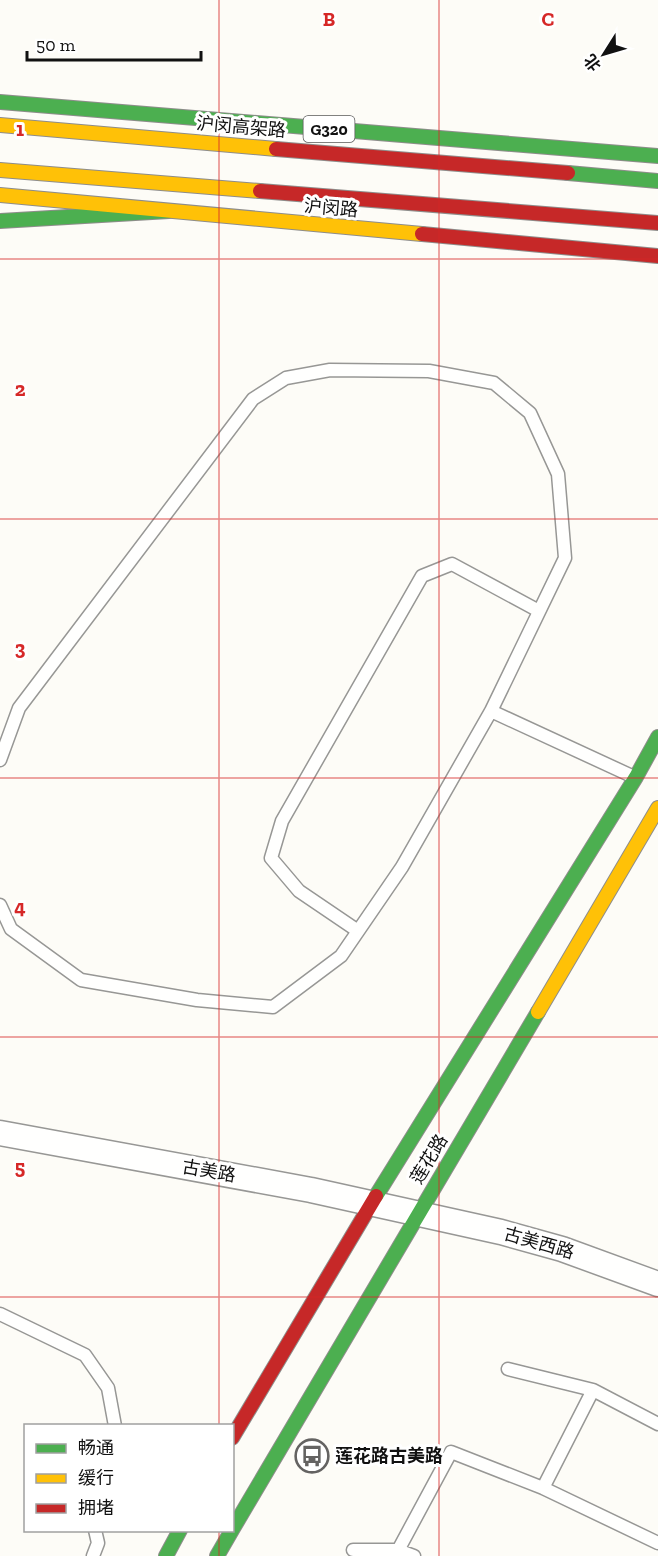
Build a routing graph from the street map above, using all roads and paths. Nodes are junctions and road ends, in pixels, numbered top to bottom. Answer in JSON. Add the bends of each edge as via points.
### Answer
{"nodes":[{"id":1,"x":0,"y":102,"type":"edge"},
{"id":2,"x":0,"y":125,"type":"edge"},
{"id":3,"x":658,"y":156,"type":"edge"},
{"id":4,"x":0,"y":170,"type":"edge"},
{"id":5,"x":658,"y":180,"type":"edge"},
{"id":6,"x":0,"y":195,"type":"edge"},
{"id":7,"x":169,"y":211,"type":"junction"},
{"id":8,"x":0,"y":221,"type":"edge"},
{"id":9,"x":658,"y":224,"type":"edge"},
{"id":10,"x":658,"y":256,"type":"edge"},
{"id":11,"x":540,"y":611,"type":"junction"},
{"id":12,"x":491,"y":711,"type":"junction"},
{"id":13,"x":658,"y":737,"type":"edge"},
{"id":14,"x":0,"y":760,"type":"edge"},
{"id":15,"x":636,"y":777,"type":"junction"},
{"id":16,"x":658,"y":808,"type":"edge"},
{"id":17,"x":0,"y":905,"type":"edge"},
{"id":18,"x":358,"y":931,"type":"junction"},
{"id":19,"x":0,"y":1133,"type":"edge"},
{"id":20,"x":371,"y":1204,"type":"junction"},
{"id":21,"x":417,"y":1215,"type":"junction"},
{"id":22,"x":658,"y":1284,"type":"edge"},
{"id":23,"x":0,"y":1314,"type":"edge"},
{"id":24,"x":508,"y":1368,"type":"dead end"},
{"id":25,"x":593,"y":1390,"type":"junction"},
{"id":26,"x":114,"y":1424,"type":"edge"},
{"id":27,"x":658,"y":1424,"type":"edge"},
{"id":28,"x":234,"y":1435,"type":"edge"},
{"id":29,"x":543,"y":1488,"type":"junction"},
{"id":30,"x":234,"y":1527,"type":"edge"},
{"id":31,"x":95,"y":1532,"type":"edge"},
{"id":32,"x":179,"y":1532,"type":"edge"},
{"id":33,"x":231,"y":1532,"type":"edge"},
{"id":34,"x":658,"y":1543,"type":"edge"},
{"id":35,"x":353,"y":1550,"type":"dead end"},
{"id":36,"x":396,"y":1553,"type":"edge"},
{"id":37,"x":93,"y":1556,"type":"edge"},
{"id":38,"x":166,"y":1556,"type":"edge"},
{"id":39,"x":217,"y":1556,"type":"edge"},
{"id":40,"x":414,"y":1556,"type":"edge"}],
"edges":[{"from":1,"to":3,"type":"main road","number":"G320"},
{"from":2,"to":5,"type":"main road","name":"沪闵高架路"},
{"from":4,"to":9,"type":"main road"},
{"from":6,"to":7,"type":"main road","name":"沪闵路"},
{"from":7,"to":8,"type":"main road"},
{"from":7,"to":10,"type":"main road","name":"沪闵路"},
{"from":11,"to":12,"type":"lane"},
{"from":11,"to":14,"type":"lane","via":[[565,558],[558,474],[530,413],[494,383],[429,371],[330,370],[286,378],[253,399],[19,708]]},
{"from":11,"to":18,"type":"lane","via":[[452,564],[422,576],[282,821],[271,858],[299,891]]},
{"from":12,"to":15,"type":"lane"},
{"from":12,"to":18,"type":"lane","via":[[402,867]]},
{"from":13,"to":15,"type":"main road","name":"莲花路"},
{"from":15,"to":20,"type":"main road","name":"莲花路"},
{"from":16,"to":21,"type":"main road","name":"莲花路"},
{"from":17,"to":18,"type":"lane","via":[[11,929],[81,980],[197,1000],[273,1007],[341,956]]},
{"from":19,"to":20,"type":"street","name":"古美路"},
{"from":20,"to":21,"type":"street","name":"古美路"},
{"from":20,"to":28,"type":"main road","name":"莲花路"},
{"from":21,"to":22,"type":"street","name":"古美西路","via":[[562,1249]]},
{"from":21,"to":30,"type":"main road","name":"莲花路"},
{"from":23,"to":26,"type":"lane","via":[[84,1355],[108,1388]]},
{"from":24,"to":25,"type":"lane"},
{"from":25,"to":27,"type":"lane"},
{"from":25,"to":29,"type":"lane"},
{"from":29,"to":34,"type":"lane"},
{"from":29,"to":36,"type":"lane","via":[[452,1452]]},
{"from":31,"to":37,"type":"lane","via":[[98,1543]]},
{"from":32,"to":38,"type":"main road"},
{"from":33,"to":39,"type":"main road","name":"莲花路"},
{"from":35,"to":36,"type":"lane"},
{"from":36,"to":40,"type":"lane"}]}
